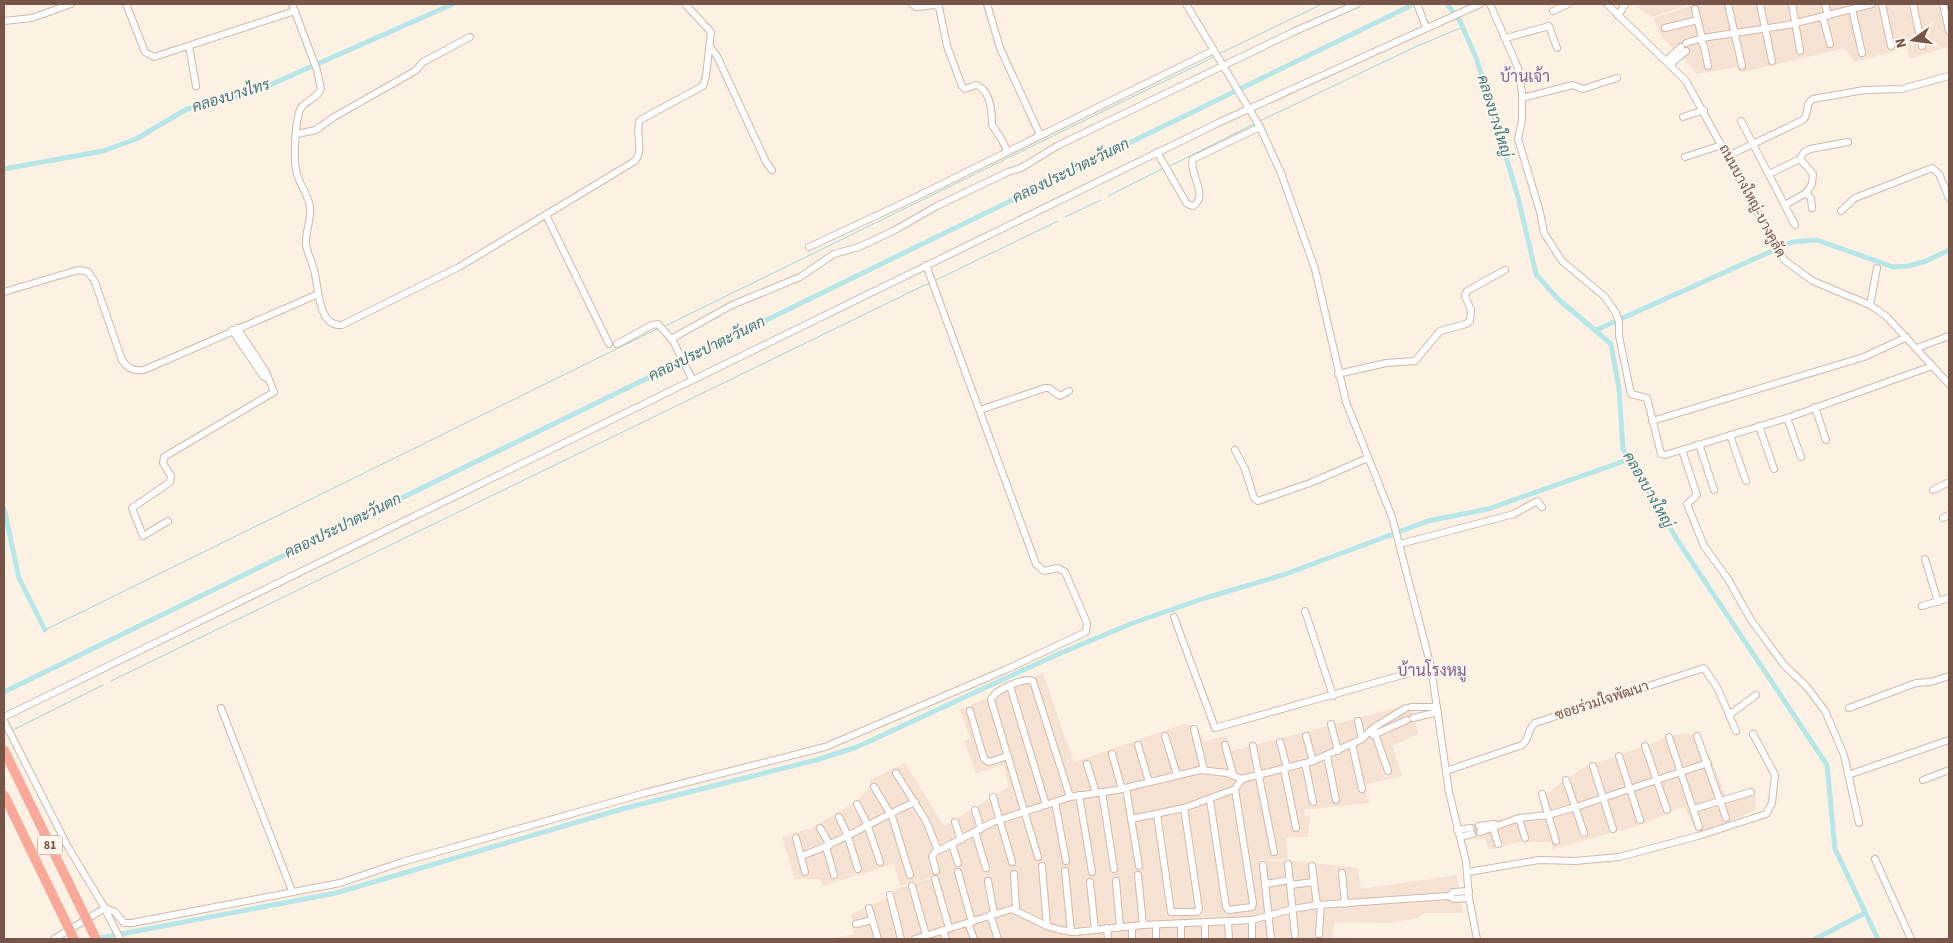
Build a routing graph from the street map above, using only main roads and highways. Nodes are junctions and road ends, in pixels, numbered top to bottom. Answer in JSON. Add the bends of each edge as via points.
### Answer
{"nodes":[{"id":1,"x":4,"y":750,"type":"edge"},
{"id":2,"x":4,"y":795,"type":"edge"},
{"id":3,"x":74,"y":939,"type":"edge"},
{"id":4,"x":96,"y":939,"type":"edge"}],
"edges":[{"from":1,"to":4,"type":"highway","number":"81","bridge":true},
{"from":2,"to":3,"type":"highway","number":"81","bridge":true}]}
